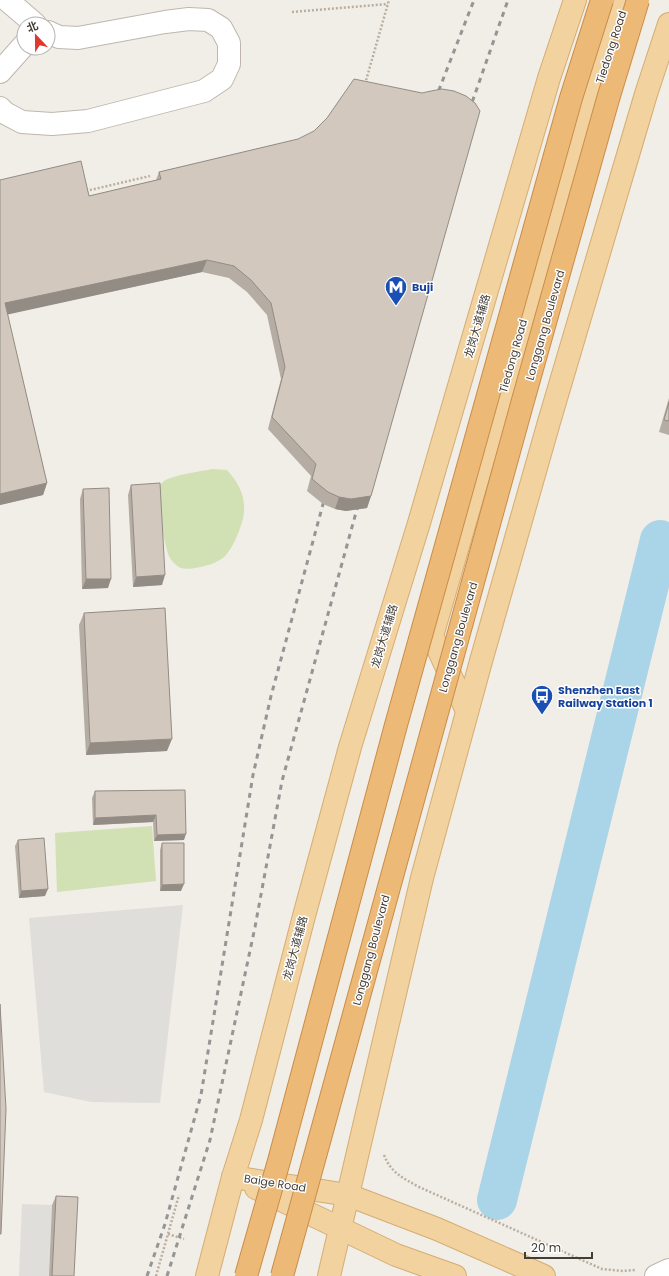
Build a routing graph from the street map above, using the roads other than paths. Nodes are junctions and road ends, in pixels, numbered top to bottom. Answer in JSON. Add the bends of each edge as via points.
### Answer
{"nodes":[{"id":1,"x":8,"y":0,"type":"edge"},
{"id":2,"x":575,"y":0,"type":"edge"},
{"id":3,"x":602,"y":0,"type":"edge"},
{"id":4,"x":626,"y":0,"type":"edge"},
{"id":5,"x":638,"y":0,"type":"edge"},
{"id":6,"x":26,"y":16,"type":"edge"},
{"id":7,"x":669,"y":24,"type":"edge"},
{"id":8,"x":56,"y":36,"type":"edge"},
{"id":9,"x":16,"y":54,"type":"edge"},
{"id":10,"x":0,"y":72,"type":"edge"},
{"id":11,"x":0,"y":108,"type":"edge"},
{"id":12,"x":467,"y":711,"type":"junction"},
{"id":13,"x":233,"y":1177,"type":"junction"},
{"id":14,"x":348,"y":1195,"type":"junction"},
{"id":15,"x":341,"y":1228,"type":"junction"},
{"id":16,"x":669,"y":1270,"type":"edge"},
{"id":17,"x":648,"y":1273,"type":"edge"},
{"id":18,"x":207,"y":1276,"type":"edge"},
{"id":19,"x":246,"y":1276,"type":"edge"},
{"id":20,"x":282,"y":1276,"type":"edge"},
{"id":21,"x":329,"y":1276,"type":"edge"},
{"id":22,"x":455,"y":1276,"type":"edge"},
{"id":23,"x":544,"y":1276,"type":"edge"}],
"edges":[{"from":1,"to":6,"type":"street"},
{"from":2,"to":13,"type":"main road","name":"龙岗大道辅路","via":[[549,78],[419,523],[350,747],[251,1120]]},
{"from":3,"to":19,"type":"highway","bridge":true,"via":[[571,98],[396,725]]},
{"from":4,"to":12,"type":"main road","name":"Tiedong Road","via":[[539,266],[432,636]]},
{"from":5,"to":20,"type":"highway","name":"Longgang Boulevard","bridge":true,"via":[[524,396]]},
{"from":7,"to":12,"type":"main road","via":[[643,102]]},
{"from":8,"to":11,"type":"street","via":[[78,38],[165,22],[208,20],[221,28],[229,43],[229,64],[222,80],[204,91],[88,120],[52,124],[22,122]]},
{"from":9,"to":10,"type":"street"},
{"from":12,"to":14,"type":"main road","via":[[422,878]]},
{"from":13,"to":14,"type":"main road","name":"Baige Road"},
{"from":13,"to":15,"type":"main road","name":"Baige Road"},
{"from":13,"to":18,"type":"main road","name":"龙岗大道辅路"},
{"from":14,"to":15,"type":"main road"},
{"from":14,"to":23,"type":"main road","name":"Baige Road","via":[[437,1228]]},
{"from":15,"to":21,"type":"main road"},
{"from":15,"to":22,"type":"main road","name":"Baige Road","via":[[396,1255]]},
{"from":16,"to":17,"type":"street"}]}
